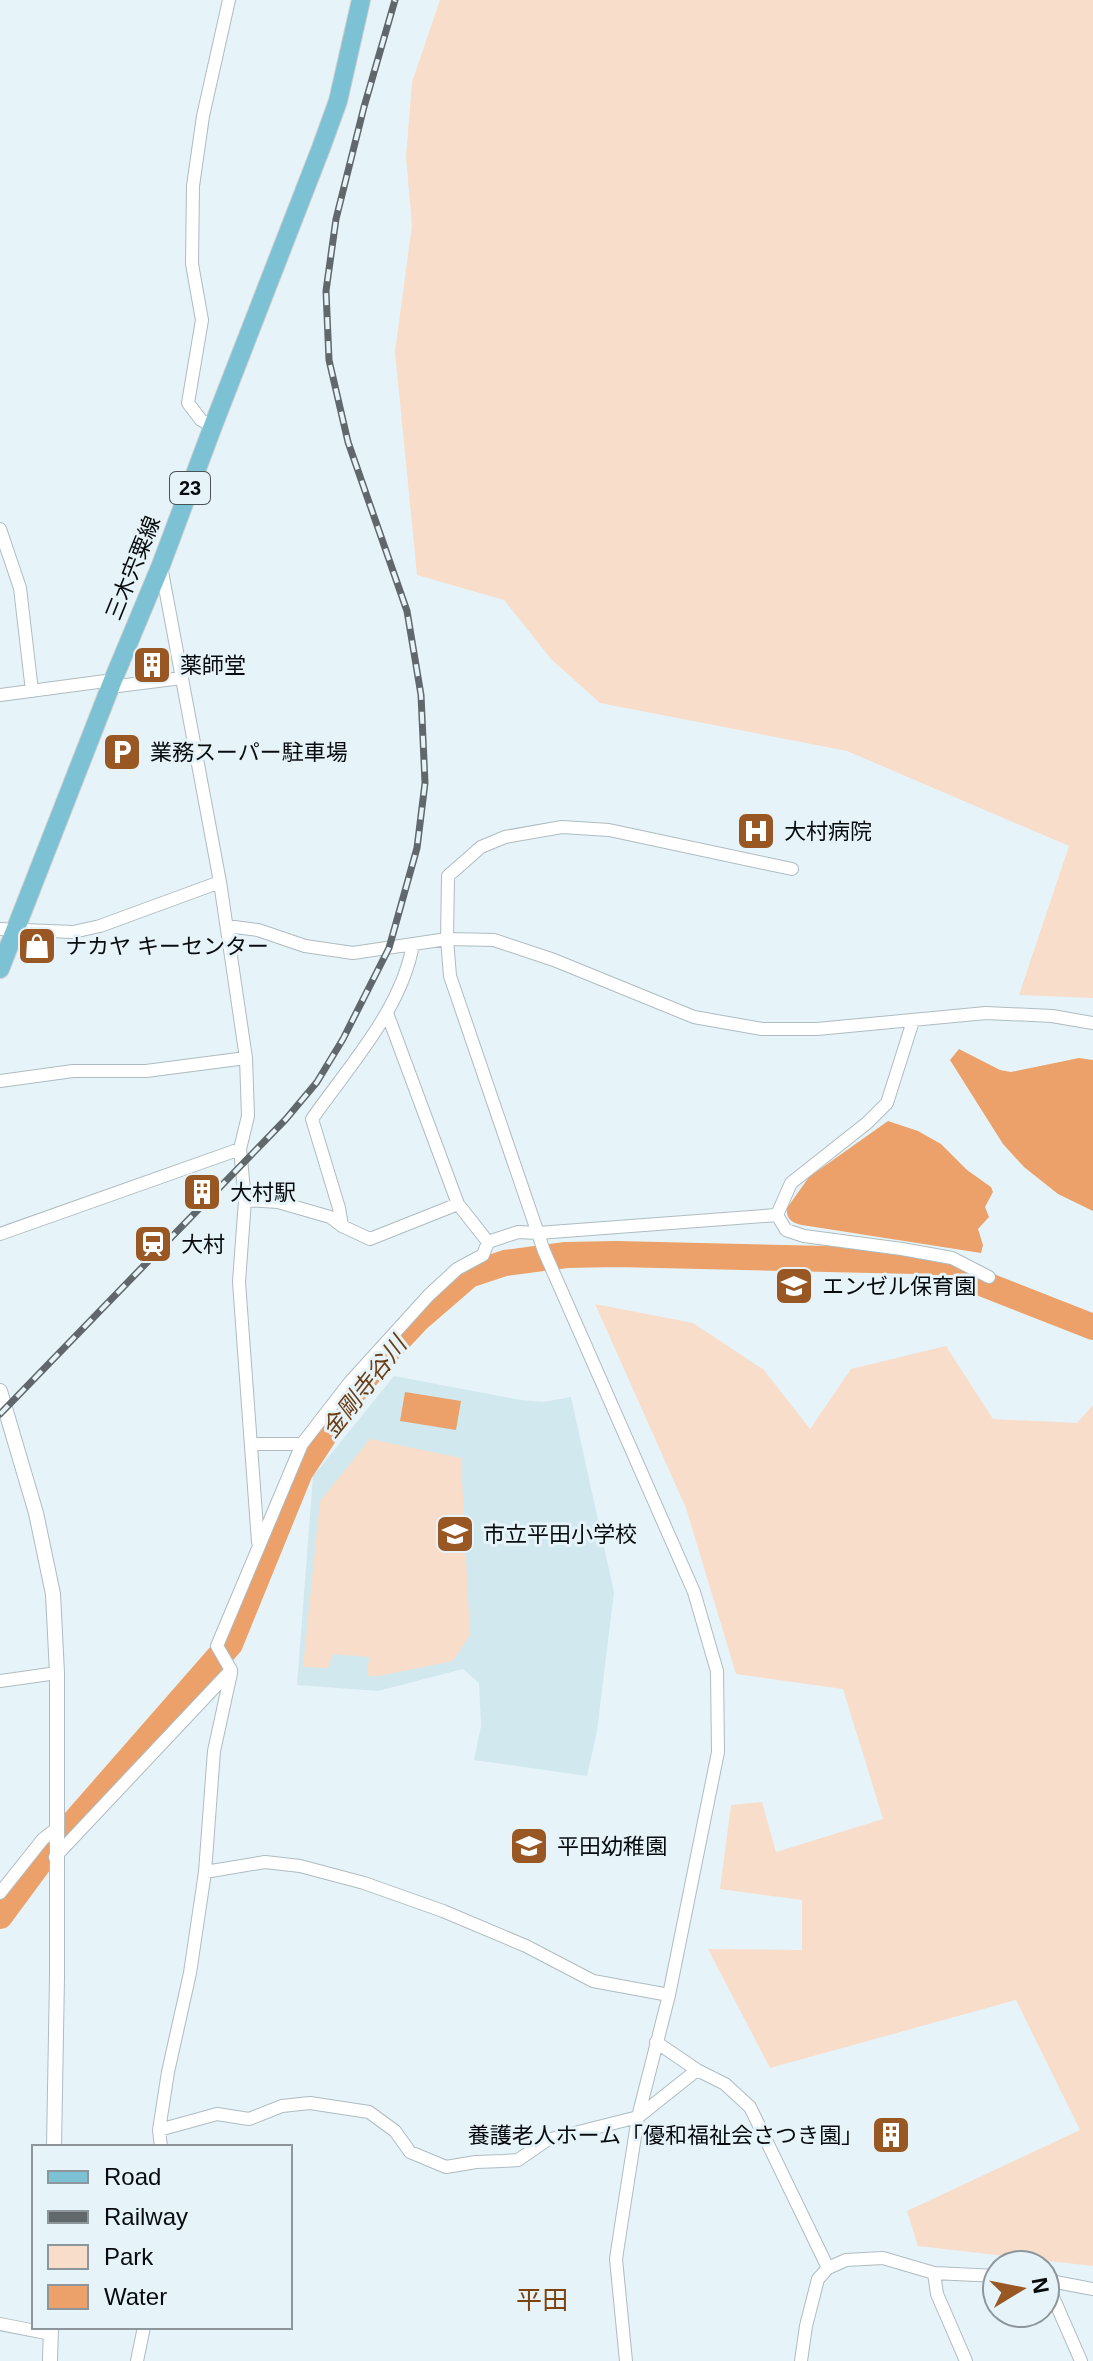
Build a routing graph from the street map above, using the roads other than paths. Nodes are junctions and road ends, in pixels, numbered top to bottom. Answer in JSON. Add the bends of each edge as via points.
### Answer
{"nodes":[{"id":1,"x":229,"y":0,"type":"edge"},
{"id":2,"x":361,"y":0,"type":"edge"},
{"id":3,"x":213,"y":426,"type":"junction"},
{"id":4,"x":0,"y":529,"type":"edge"},
{"id":5,"x":161,"y":565,"type":"junction"},
{"id":6,"x":182,"y":678,"type":"junction"},
{"id":7,"x":111,"y":684,"type":"junction"},
{"id":8,"x":32,"y":691,"type":"junction"},
{"id":9,"x":0,"y":695,"type":"edge"},
{"id":10,"x":792,"y":869,"type":"dead end"},
{"id":11,"x":220,"y":882,"type":"junction"},
{"id":12,"x":227,"y":926,"type":"junction"},
{"id":13,"x":8,"y":929,"type":"edge"},
{"id":14,"x":447,"y":939,"type":"junction"},
{"id":15,"x":413,"y":944,"type":"junction"},
{"id":16,"x":0,"y":969,"type":"edge"},
{"id":17,"x":387,"y":1013,"type":"junction"},
{"id":18,"x":913,"y":1021,"type":"junction"},
{"id":19,"x":1093,"y":1023,"type":"edge"},
{"id":20,"x":246,"y":1058,"type":"junction"},
{"id":21,"x":0,"y":1081,"type":"edge"},
{"id":22,"x":240,"y":1149,"type":"junction"},
{"id":23,"x":245,"y":1200,"type":"junction"},
{"id":24,"x":458,"y":1204,"type":"junction"},
{"id":25,"x":777,"y":1215,"type":"junction"},
{"id":26,"x":342,"y":1226,"type":"junction"},
{"id":27,"x":538,"y":1233,"type":"junction"},
{"id":28,"x":0,"y":1234,"type":"edge"},
{"id":29,"x":488,"y":1242,"type":"junction"},
{"id":30,"x":989,"y":1277,"type":"dead end"},
{"id":31,"x":0,"y":1391,"type":"edge"},
{"id":32,"x":251,"y":1444,"type":"junction"},
{"id":33,"x":302,"y":1444,"type":"junction"},
{"id":34,"x":258,"y":1546,"type":"junction"},
{"id":35,"x":231,"y":1670,"type":"junction"},
{"id":36,"x":57,"y":1673,"type":"junction"},
{"id":37,"x":0,"y":1681,"type":"edge"},
{"id":38,"x":56,"y":1829,"type":"junction"},
{"id":39,"x":55,"y":1857,"type":"junction"},
{"id":40,"x":205,"y":1872,"type":"junction"},
{"id":41,"x":0,"y":1893,"type":"edge"},
{"id":42,"x":669,"y":1995,"type":"junction"},
{"id":43,"x":656,"y":2042,"type":"junction"},
{"id":44,"x":697,"y":2070,"type":"junction"},
{"id":45,"x":638,"y":2117,"type":"junction"},
{"id":46,"x":159,"y":2130,"type":"junction"},
{"id":47,"x":54,"y":2145,"type":"edge"},
{"id":48,"x":161,"y":2145,"type":"edge"},
{"id":49,"x":828,"y":2268,"type":"junction"},
{"id":50,"x":934,"y":2273,"type":"junction"},
{"id":51,"x":981,"y":2275,"type":"edge"},
{"id":52,"x":1061,"y":2284,"type":"edge"},
{"id":53,"x":1093,"y":2289,"type":"edge"},
{"id":54,"x":1061,"y":2315,"type":"edge"},
{"id":55,"x":0,"y":2324,"type":"edge"},
{"id":56,"x":32,"y":2328,"type":"edge"},
{"id":57,"x":144,"y":2329,"type":"edge"},
{"id":58,"x":51,"y":2331,"type":"edge"},
{"id":59,"x":50,"y":2361,"type":"edge"},
{"id":60,"x":137,"y":2361,"type":"edge"},
{"id":61,"x":626,"y":2361,"type":"edge"},
{"id":62,"x":801,"y":2361,"type":"edge"},
{"id":63,"x":966,"y":2361,"type":"edge"},
{"id":64,"x":1081,"y":2361,"type":"edge"}],
"edges":[{"from":1,"to":3,"type":"street","via":[[193,186],[192,264],[202,320],[188,403]]},
{"from":2,"to":3,"type":"main road","name":"三木宍粟線","number":"23","via":[[338,101]]},
{"from":3,"to":5,"type":"main road","name":"三木宍粟線","number":"23"},
{"from":4,"to":8,"type":"street","via":[[20,588]]},
{"from":5,"to":6,"type":"street"},
{"from":5,"to":7,"type":"main road","name":"三木宍粟線","number":"23"},
{"from":6,"to":7,"type":"street"},
{"from":6,"to":11,"type":"street"},
{"from":7,"to":8,"type":"street"},
{"from":7,"to":13,"type":"main road","name":"三木宍粟線","number":"23"},
{"from":8,"to":9,"type":"street"},
{"from":10,"to":14,"type":"street","via":[[609,830],[562,827],[505,837],[481,847],[448,876]]},
{"from":11,"to":12,"type":"street"},
{"from":11,"to":13,"type":"street","via":[[73,932]]},
{"from":12,"to":15,"type":"street","via":[[353,953]]},
{"from":12,"to":20,"type":"street"},
{"from":13,"to":16,"type":"main road","name":"三木宍粟線","number":"23"},
{"from":14,"to":15,"type":"street"},
{"from":14,"to":18,"type":"street","via":[[494,940],[694,1017],[762,1029]]},
{"from":14,"to":27,"type":"street","via":[[450,976]]},
{"from":15,"to":17,"type":"street"},
{"from":17,"to":24,"type":"street"},
{"from":17,"to":26,"type":"street","via":[[312,1119]]},
{"from":18,"to":19,"type":"street","via":[[986,1013]]},
{"from":18,"to":25,"type":"street","via":[[887,1103],[791,1183]]},
{"from":20,"to":21,"type":"street"},
{"from":20,"to":22,"type":"street","via":[[248,1116]]},
{"from":22,"to":23,"type":"street"},
{"from":22,"to":28,"type":"street"},
{"from":23,"to":26,"type":"street","via":[[278,1202],[330,1217]]},
{"from":23,"to":32,"type":"street","via":[[239,1282]]},
{"from":24,"to":26,"type":"street","via":[[370,1239]]},
{"from":24,"to":29,"type":"street"},
{"from":25,"to":27,"type":"street"},
{"from":25,"to":30,"type":"street","via":[[786,1230],[804,1236],[952,1258]]},
{"from":27,"to":29,"type":"street","via":[[518,1232]]},
{"from":27,"to":42,"type":"street","via":[[694,1592],[717,1671],[718,1752]]},
{"from":29,"to":33,"type":"street","via":[[483,1255],[457,1269],[394,1331]]},
{"from":31,"to":36,"type":"street","via":[[53,1594]]},
{"from":32,"to":33,"type":"street"},
{"from":32,"to":34,"type":"street"},
{"from":33,"to":34,"type":"street"},
{"from":34,"to":35,"type":"street","via":[[217,1646]]},
{"from":35,"to":39,"type":"street"},
{"from":35,"to":40,"type":"street","via":[[214,1751]]},
{"from":36,"to":37,"type":"street"},
{"from":36,"to":38,"type":"street"},
{"from":38,"to":39,"type":"street"},
{"from":38,"to":41,"type":"street"},
{"from":39,"to":47,"type":"street"},
{"from":40,"to":42,"type":"street","via":[[265,1862],[300,1866],[443,1911],[593,1981]]},
{"from":40,"to":46,"type":"street"},
{"from":42,"to":43,"type":"street"},
{"from":43,"to":44,"type":"street"},
{"from":43,"to":45,"type":"street"},
{"from":44,"to":45,"type":"street"},
{"from":44,"to":49,"type":"street","via":[[725,2084],[750,2107]]},
{"from":45,"to":46,"type":"street","via":[[547,2140],[518,2160],[446,2167],[410,2152],[395,2131],[369,2112],[310,2103],[282,2106],[249,2119],[217,2114]]},
{"from":45,"to":61,"type":"street","via":[[616,2259]]},
{"from":46,"to":48,"type":"street"},
{"from":49,"to":50,"type":"street","via":[[846,2260],[883,2258]]},
{"from":49,"to":62,"type":"street","via":[[818,2279]]},
{"from":50,"to":51,"type":"street"},
{"from":50,"to":63,"type":"street","via":[[937,2294]]},
{"from":52,"to":53,"type":"street"},
{"from":54,"to":64,"type":"street"},
{"from":55,"to":56,"type":"street"},
{"from":57,"to":60,"type":"street"},
{"from":58,"to":59,"type":"street"}]}
